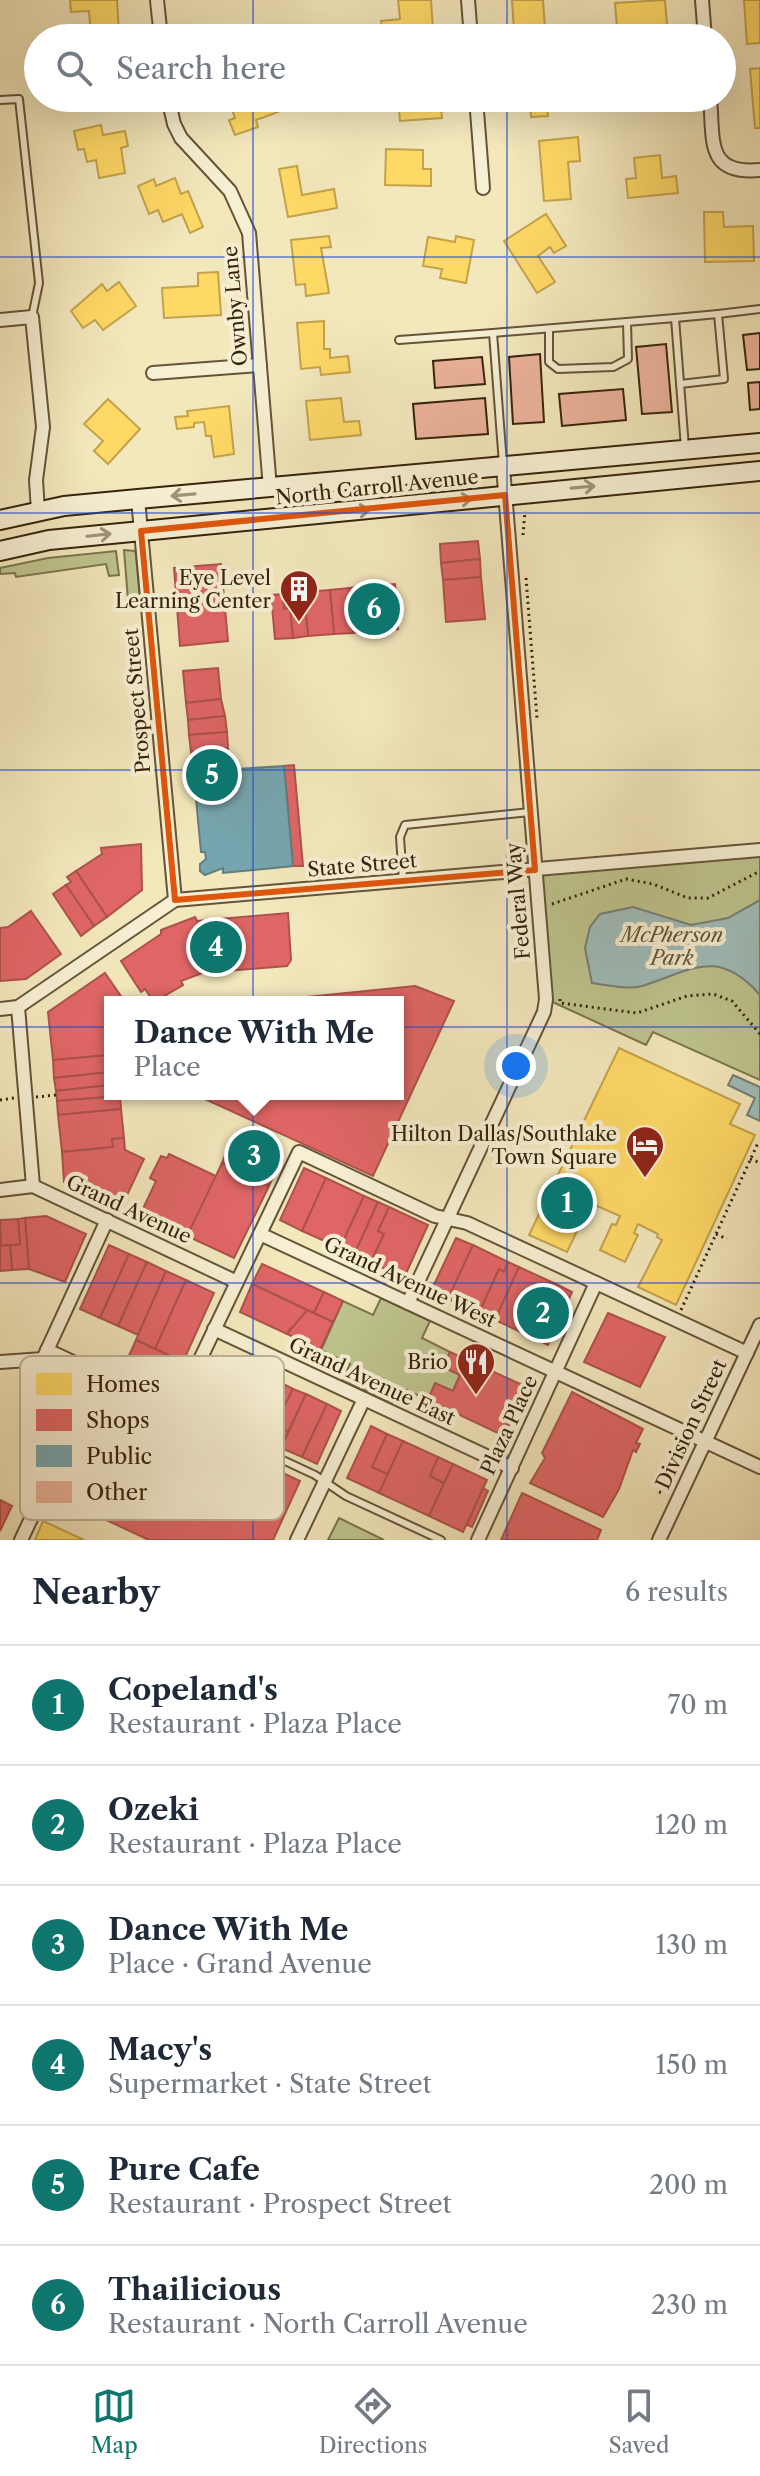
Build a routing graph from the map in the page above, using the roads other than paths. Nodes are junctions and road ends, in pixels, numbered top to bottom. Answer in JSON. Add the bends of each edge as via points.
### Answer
{"nodes":[{"id":1,"x":157,"y":0,"type":"edge"},
{"id":2,"x":468,"y":0,"type":"edge"},
{"id":3,"x":702,"y":0,"type":"edge"},
{"id":4,"x":160,"y":24,"type":"edge"},
{"id":5,"x":470,"y":24,"type":"edge"},
{"id":6,"x":704,"y":24,"type":"edge"},
{"id":7,"x":0,"y":100,"type":"edge"},
{"id":8,"x":171,"y":112,"type":"edge"},
{"id":9,"x":477,"y":112,"type":"edge"},
{"id":10,"x":711,"y":112,"type":"edge"},
{"id":11,"x":760,"y":170,"type":"edge"},
{"id":12,"x":483,"y":188,"type":"dead end"},
{"id":13,"x":760,"y":309,"type":"edge"},
{"id":14,"x":718,"y":314,"type":"junction"},
{"id":15,"x":32,"y":317,"type":"junction"},
{"id":16,"x":675,"y":318,"type":"junction"},
{"id":17,"x":0,"y":320,"type":"edge"},
{"id":18,"x":627,"y":322,"type":"junction"},
{"id":19,"x":549,"y":329,"type":"junction"},
{"id":20,"x":493,"y":333,"type":"junction"},
{"id":21,"x":399,"y":340,"type":"dead end"},
{"id":22,"x":260,"y":365,"type":"junction"},
{"id":23,"x":153,"y":373,"type":"dead end"},
{"id":24,"x":680,"y":384,"type":"junction"},
{"id":25,"x":760,"y":443,"type":"edge"},
{"id":26,"x":685,"y":450,"type":"junction"},
{"id":27,"x":503,"y":467,"type":"junction"},
{"id":28,"x":760,"y":471,"type":"edge"},
{"id":29,"x":270,"y":488,"type":"junction"},
{"id":30,"x":505,"y":495,"type":"junction"},
{"id":31,"x":138,"y":499,"type":"junction"},
{"id":32,"x":38,"y":511,"type":"junction"},
{"id":33,"x":0,"y":520,"type":"edge"},
{"id":34,"x":141,"y":531,"type":"junction"},
{"id":35,"x":0,"y":551,"type":"edge"},
{"id":36,"x":530,"y":812,"type":"junction"},
{"id":37,"x":760,"y":850,"type":"edge"},
{"id":38,"x":535,"y":870,"type":"junction"},
{"id":39,"x":403,"y":882,"type":"junction"},
{"id":40,"x":175,"y":900,"type":"junction"},
{"id":41,"x":18,"y":1007,"type":"junction"},
{"id":42,"x":0,"y":1009,"type":"edge"},
{"id":43,"x":33,"y":1186,"type":"junction"},
{"id":44,"x":0,"y":1190,"type":"edge"},
{"id":45,"x":447,"y":1219,"type":"junction"},
{"id":46,"x":107,"y":1220,"type":"junction"},
{"id":47,"x":260,"y":1234,"type":"junction"},
{"id":48,"x":237,"y":1282,"type":"junction"},
{"id":49,"x":596,"y":1283,"type":"junction"},
{"id":50,"x":408,"y":1303,"type":"junction"},
{"id":51,"x":760,"y":1325,"type":"edge"},
{"id":52,"x":214,"y":1329,"type":"junction"},
{"id":53,"x":47,"y":1350,"type":"junction"},
{"id":54,"x":747,"y":1353,"type":"junction"},
{"id":55,"x":44,"y":1356,"type":"edge"},
{"id":56,"x":60,"y":1356,"type":"edge"},
{"id":57,"x":201,"y":1356,"type":"edge"},
{"id":58,"x":272,"y":1356,"type":"edge"},
{"id":59,"x":20,"y":1361,"type":"edge"},
{"id":60,"x":0,"y":1362,"type":"edge"},
{"id":61,"x":284,"y":1362,"type":"edge"},
{"id":62,"x":555,"y":1372,"type":"junction"},
{"id":63,"x":364,"y":1399,"type":"junction"},
{"id":64,"x":705,"y":1442,"type":"junction"},
{"id":65,"x":284,"y":1461,"type":"edge"},
{"id":66,"x":760,"y":1467,"type":"edge"},
{"id":67,"x":512,"y":1468,"type":"junction"},
{"id":68,"x":325,"y":1481,"type":"junction"},
{"id":69,"x":30,"y":1520,"type":"edge"},
{"id":70,"x":21,"y":1540,"type":"edge"},
{"id":71,"x":297,"y":1540,"type":"edge"},
{"id":72,"x":441,"y":1540,"type":"edge"},
{"id":73,"x":478,"y":1540,"type":"edge"},
{"id":74,"x":659,"y":1540,"type":"edge"}],
"edges":[{"from":1,"to":4,"type":"street"},
{"from":2,"to":5,"type":"street"},
{"from":3,"to":6,"type":"street"},
{"from":7,"to":15,"type":"lane","via":[[19,99],[39,283]]},
{"from":8,"to":22,"type":"street","name":"Ownby Lane","via":[[181,138],[230,191],[249,233]]},
{"from":9,"to":12,"type":"street"},
{"from":10,"to":11,"type":"street","via":[[715,152],[722,165]]},
{"from":13,"to":14,"type":"lane"},
{"from":14,"to":16,"type":"lane"},
{"from":14,"to":24,"type":"lane","via":[[724,379]]},
{"from":15,"to":17,"type":"street"},
{"from":15,"to":32,"type":"street","via":[[43,427]]},
{"from":16,"to":18,"type":"lane"},
{"from":16,"to":24,"type":"lane"},
{"from":18,"to":19,"type":"lane"},
{"from":18,"to":19,"type":"lane","via":[[628,359],[613,367],[558,369],[549,362]]},
{"from":19,"to":20,"type":"lane"},
{"from":20,"to":21,"type":"lane"},
{"from":20,"to":27,"type":"lane"},
{"from":22,"to":23,"type":"street"},
{"from":22,"to":29,"type":"street","name":"Ownby Lane"},
{"from":24,"to":26,"type":"lane"},
{"from":25,"to":26,"type":"main road","name":"North Carroll Avenue"},
{"from":26,"to":27,"type":"main road","name":"North Carroll Avenue"},
{"from":27,"to":29,"type":"main road","name":"North Carroll Avenue"},
{"from":27,"to":30,"type":"street","name":"Federal Way"},
{"from":30,"to":28,"type":"main road","name":"North Carroll Avenue","one_way":true},
{"from":29,"to":31,"type":"main road","name":"North Carroll Avenue","one_way":true},
{"from":34,"to":30,"type":"main road","name":"North Carroll Avenue","one_way":true},
{"from":30,"to":36,"type":"street","name":"Federal Way"},
{"from":31,"to":32,"type":"main road","name":"North Carroll Avenue"},
{"from":31,"to":34,"type":"street","name":"Prospect Street"},
{"from":32,"to":33,"type":"main road","name":"North Carroll Avenue"},
{"from":35,"to":34,"type":"main road","name":"North Carroll Avenue","one_way":true,"via":[[49,540]]},
{"from":34,"to":40,"type":"street","name":"Prospect Street"},
{"from":36,"to":38,"type":"street","name":"Federal Way"},
{"from":36,"to":39,"type":"lane","via":[[405,825],[400,837]]},
{"from":37,"to":38,"type":"street","name":"State Street"},
{"from":38,"to":39,"type":"street","name":"State Street"},
{"from":38,"to":45,"type":"street","name":"Federal Way","via":[[544,1012]]},
{"from":39,"to":40,"type":"street","name":"State Street"},
{"from":40,"to":41,"type":"street","name":"State Street"},
{"from":41,"to":42,"type":"street","name":"State Street"},
{"from":41,"to":43,"type":"street"},
{"from":43,"to":44,"type":"street","name":"Grand Avenue"},
{"from":43,"to":46,"type":"street","name":"Grand Avenue"},
{"from":45,"to":47,"type":"street","via":[[299,1152]]},
{"from":45,"to":49,"type":"street","via":[[466,1222]]},
{"from":45,"to":50,"type":"street","name":"Federal Way"},
{"from":46,"to":48,"type":"street","name":"Grand Avenue"},
{"from":46,"to":53,"type":"street"},
{"from":47,"to":48,"type":"street"},
{"from":47,"to":50,"type":"street","name":"Grand Avenue West"},
{"from":48,"to":52,"type":"street"},
{"from":49,"to":54,"type":"street"},
{"from":49,"to":62,"type":"street","name":"Plaza Place"},
{"from":50,"to":62,"type":"street","name":"Grand Avenue West"},
{"from":51,"to":54,"type":"street","name":"Division Street"},
{"from":52,"to":57,"type":"street"},
{"from":52,"to":58,"type":"street","name":"Grand Avenue East"},
{"from":53,"to":55,"type":"street"},
{"from":53,"to":56,"type":"street"},
{"from":54,"to":64,"type":"street","name":"Division Street"},
{"from":59,"to":60,"type":"street"},
{"from":61,"to":63,"type":"street","name":"Grand Avenue East"},
{"from":62,"to":64,"type":"street","name":"Grand Avenue West"},
{"from":62,"to":67,"type":"street","name":"Plaza Place"},
{"from":63,"to":67,"type":"street","name":"Grand Avenue East"},
{"from":63,"to":68,"type":"street"},
{"from":64,"to":66,"type":"street","name":"Grand Avenue West"},
{"from":64,"to":74,"type":"street","name":"Division Street"},
{"from":65,"to":68,"type":"lane"},
{"from":67,"to":73,"type":"street","name":"Plaza Place"},
{"from":68,"to":71,"type":"street"},
{"from":68,"to":72,"type":"lane"},
{"from":69,"to":70,"type":"street"}]}
